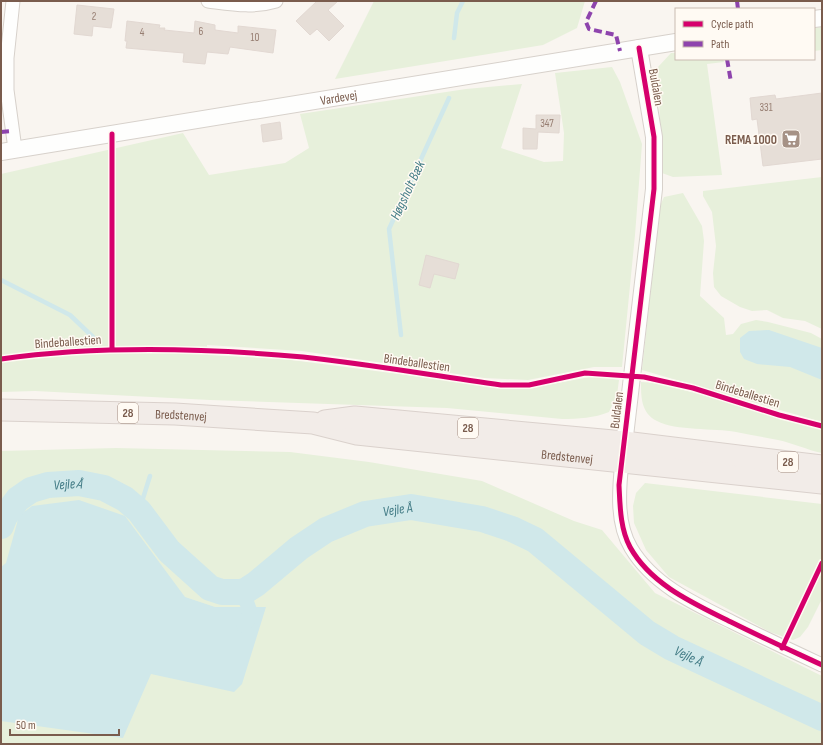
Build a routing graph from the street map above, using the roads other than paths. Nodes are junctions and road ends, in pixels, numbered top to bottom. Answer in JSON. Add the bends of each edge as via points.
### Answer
{"nodes":[{"id":1,"x":13,"y":1,"type":"edge"},
{"id":2,"x":208,"y":1,"type":"edge"},
{"id":3,"x":276,"y":1,"type":"edge"},
{"id":4,"x":675,"y":42,"type":"edge"},
{"id":5,"x":639,"y":48,"type":"junction"},
{"id":6,"x":8,"y":150,"type":"edge"},
{"id":7,"x":1,"y":410,"type":"edge"},
{"id":8,"x":623,"y":452,"type":"junction"},
{"id":9,"x":822,"y":466,"type":"edge"},
{"id":10,"x":822,"y":483,"type":"edge"},
{"id":11,"x":822,"y":665,"type":"edge"}],
"edges":[{"from":1,"to":6,"type":"street","via":[[6,58],[12,131]]},
{"from":2,"to":3,"type":"street","via":[[242,6]]},
{"from":4,"to":5,"type":"street","name":"Vardevej"},
{"from":5,"to":6,"type":"street","name":"Vardevej"},
{"from":5,"to":8,"type":"street","name":"Buldalen","via":[[654,137],[654,189]]},
{"from":7,"to":8,"type":"highway","name":"Bredstenvej","number":"28","via":[[175,414],[313,423],[357,434]]},
{"from":8,"to":9,"type":"highway","name":"Bredstenvej","number":"28"},
{"from":8,"to":10,"type":"highway","name":"Bredstenvej","number":"28"},
{"from":8,"to":11,"type":"street","name":"Buldalen","via":[[619,485],[621,519],[630,547],[648,570],[689,601],[782,648]]}]}
